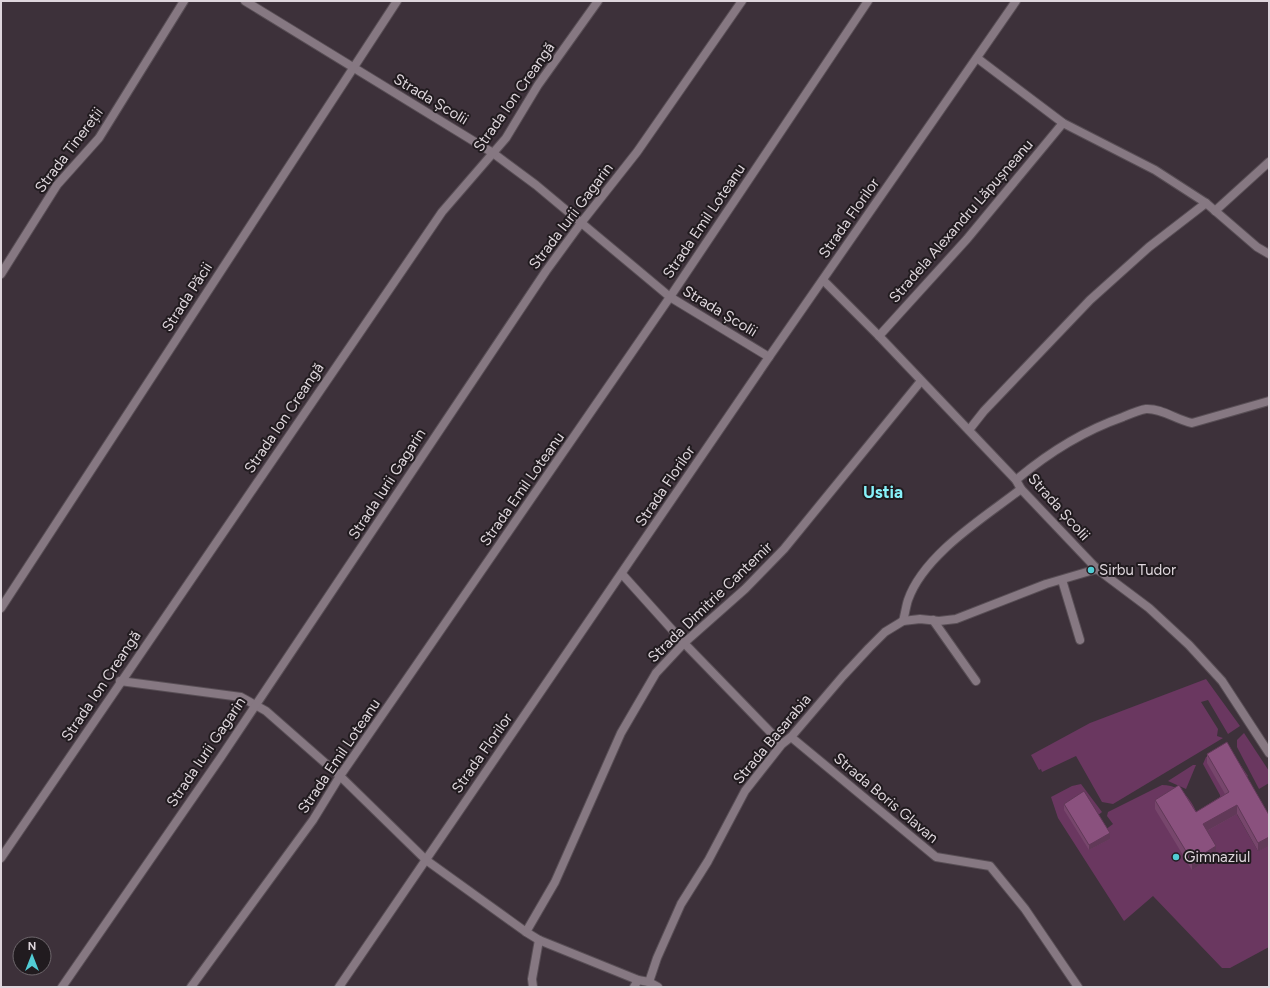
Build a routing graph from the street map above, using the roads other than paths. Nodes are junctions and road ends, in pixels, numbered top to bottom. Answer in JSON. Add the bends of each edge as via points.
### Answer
{"nodes":[{"id":1,"x":184,"y":1,"type":"edge"},
{"id":2,"x":245,"y":1,"type":"edge"},
{"id":3,"x":396,"y":1,"type":"edge"},
{"id":4,"x":598,"y":1,"type":"edge"},
{"id":5,"x":742,"y":1,"type":"edge"},
{"id":6,"x":868,"y":1,"type":"edge"},
{"id":7,"x":1016,"y":1,"type":"edge"},
{"id":8,"x":977,"y":58,"type":"junction"},
{"id":9,"x":352,"y":68,"type":"junction"},
{"id":10,"x":1063,"y":123,"type":"junction"},
{"id":11,"x":493,"y":153,"type":"junction"},
{"id":12,"x":1269,"y":162,"type":"edge"},
{"id":13,"x":1206,"y":203,"type":"junction"},
{"id":14,"x":1215,"y":211,"type":"junction"},
{"id":15,"x":581,"y":224,"type":"junction"},
{"id":16,"x":1269,"y":254,"type":"edge"},
{"id":17,"x":1,"y":274,"type":"edge"},
{"id":18,"x":823,"y":280,"type":"junction"},
{"id":19,"x":670,"y":297,"type":"junction"},
{"id":20,"x":879,"y":336,"type":"junction"},
{"id":21,"x":769,"y":357,"type":"junction"},
{"id":22,"x":922,"y":381,"type":"junction"},
{"id":23,"x":1269,"y":401,"type":"edge"},
{"id":24,"x":969,"y":430,"type":"junction"},
{"id":25,"x":1016,"y":480,"type":"junction"},
{"id":26,"x":1022,"y":489,"type":"junction"},
{"id":27,"x":1098,"y":569,"type":"junction"},
{"id":28,"x":622,"y":574,"type":"junction"},
{"id":29,"x":1062,"y":580,"type":"junction"},
{"id":30,"x":1,"y":608,"type":"edge"},
{"id":31,"x":933,"y":620,"type":"junction"},
{"id":32,"x":903,"y":621,"type":"junction"},
{"id":33,"x":1080,"y":640,"type":"dead end"},
{"id":34,"x":684,"y":643,"type":"junction"},
{"id":35,"x":976,"y":680,"type":"dead end"},
{"id":36,"x":120,"y":681,"type":"junction"},
{"id":37,"x":255,"y":704,"type":"junction"},
{"id":38,"x":791,"y":737,"type":"junction"},
{"id":39,"x":782,"y":744,"type":"junction"},
{"id":40,"x":1269,"y":753,"type":"edge"},
{"id":41,"x":340,"y":776,"type":"junction"},
{"id":42,"x":1,"y":858,"type":"edge"},
{"id":43,"x":426,"y":860,"type":"junction"},
{"id":44,"x":526,"y":932,"type":"junction"},
{"id":45,"x":539,"y":940,"type":"junction"},
{"id":46,"x":649,"y":982,"type":"junction"},
{"id":47,"x":636,"y":983,"type":"edge"},
{"id":48,"x":62,"y":987,"type":"edge"},
{"id":49,"x":191,"y":987,"type":"edge"},
{"id":50,"x":339,"y":987,"type":"edge"},
{"id":51,"x":533,"y":987,"type":"edge"},
{"id":52,"x":658,"y":987,"type":"edge"},
{"id":53,"x":1078,"y":987,"type":"edge"}],
"edges":[{"from":1,"to":17,"type":"street","name":"Strada Tinereții","via":[[99,138],[57,186]]},
{"from":2,"to":9,"type":"street","name":"Strada Școlii"},
{"from":3,"to":9,"type":"street","name":"Strada Păcii"},
{"from":4,"to":11,"type":"street","name":"Strada Ion Creangă","via":[[538,85],[506,138]]},
{"from":5,"to":15,"type":"street","name":"Strada Iurii Gagarin","via":[[638,152]]},
{"from":6,"to":19,"type":"street","name":"Strada Emil Loteanu"},
{"from":7,"to":8,"type":"street","name":"Strada Florilor"},
{"from":8,"to":10,"type":"street"},
{"from":8,"to":18,"type":"street","name":"Strada Florilor"},
{"from":9,"to":11,"type":"street","name":"Strada Școlii"},
{"from":9,"to":30,"type":"street","name":"Strada Păcii"},
{"from":10,"to":13,"type":"street","via":[[1155,170]]},
{"from":10,"to":20,"type":"street","name":"Stradela Alexandru Lăpușneanu","via":[[967,239]]},
{"from":11,"to":15,"type":"street","name":"Strada Școlii","via":[[536,185]]},
{"from":11,"to":36,"type":"street","name":"Strada Ion Creangă","via":[[442,212]]},
{"from":12,"to":14,"type":"street"},
{"from":13,"to":14,"type":"street"},
{"from":13,"to":24,"type":"street","via":[[1149,247],[1090,300]]},
{"from":14,"to":16,"type":"street"},
{"from":15,"to":19,"type":"street","name":"Strada Școlii"},
{"from":15,"to":37,"type":"street","name":"Strada Iurii Gagarin"},
{"from":18,"to":20,"type":"street","name":"Strada Școlii"},
{"from":18,"to":21,"type":"street","name":"Strada Florilor"},
{"from":19,"to":21,"type":"street","name":"Strada Școlii"},
{"from":19,"to":41,"type":"street","name":"Strada Emil Loteanu"},
{"from":20,"to":22,"type":"street","name":"Strada Școlii"},
{"from":21,"to":28,"type":"street","name":"Strada Florilor"},
{"from":22,"to":24,"type":"street","name":"Strada Școlii"},
{"from":22,"to":34,"type":"street","name":"Strada Dimitrie Cantemir","via":[[784,549],[745,589]]},
{"from":23,"to":25,"type":"street","via":[[1192,423],[1179,420],[1160,410],[1146,409],[1074,438],[1040,460]]},
{"from":24,"to":25,"type":"street","name":"Strada Școlii"},
{"from":25,"to":26,"type":"street","name":"Strada Școlii"},
{"from":26,"to":27,"type":"street","name":"Strada Școlii"},
{"from":26,"to":32,"type":"street","via":[[933,560],[908,599]]},
{"from":27,"to":29,"type":"street","name":"Strada Basarabia"},
{"from":27,"to":40,"type":"street","name":"Strada Școlii","via":[[1148,608],[1198,655],[1222,681]]},
{"from":28,"to":34,"type":"street"},
{"from":28,"to":43,"type":"street","name":"Strada Florilor"},
{"from":29,"to":31,"type":"street","name":"Strada Basarabia","via":[[956,619]]},
{"from":29,"to":33,"type":"street"},
{"from":31,"to":32,"type":"street","name":"Strada Basarabia"},
{"from":31,"to":35,"type":"street"},
{"from":32,"to":38,"type":"street","name":"Strada Basarabia","via":[[885,632],[869,648]]},
{"from":34,"to":39,"type":"street"},
{"from":34,"to":44,"type":"street","name":"Strada Dimitrie Cantemir","via":[[656,673],[621,733],[555,882]]},
{"from":36,"to":37,"type":"street","via":[[241,697]]},
{"from":36,"to":42,"type":"street","name":"Strada Ion Creangă"},
{"from":37,"to":41,"type":"street"},
{"from":37,"to":48,"type":"street","name":"Strada Iurii Gagarin"},
{"from":38,"to":39,"type":"street","name":"Strada Basarabia"},
{"from":38,"to":53,"type":"street","name":"Strada Boris Glavan","via":[[936,857],[990,866],[1026,909]]},
{"from":39,"to":46,"type":"street","name":"Strada Basarabia","via":[[745,791],[708,861],[681,904]]},
{"from":41,"to":43,"type":"street"},
{"from":41,"to":49,"type":"street","name":"Strada Emil Loteanu","via":[[313,820]]},
{"from":43,"to":44,"type":"street"},
{"from":43,"to":50,"type":"street","name":"Strada Florilor"},
{"from":44,"to":45,"type":"street"},
{"from":45,"to":47,"type":"street"},
{"from":45,"to":51,"type":"street","via":[[532,979]]},
{"from":46,"to":47,"type":"street"},
{"from":46,"to":52,"type":"street"}]}
